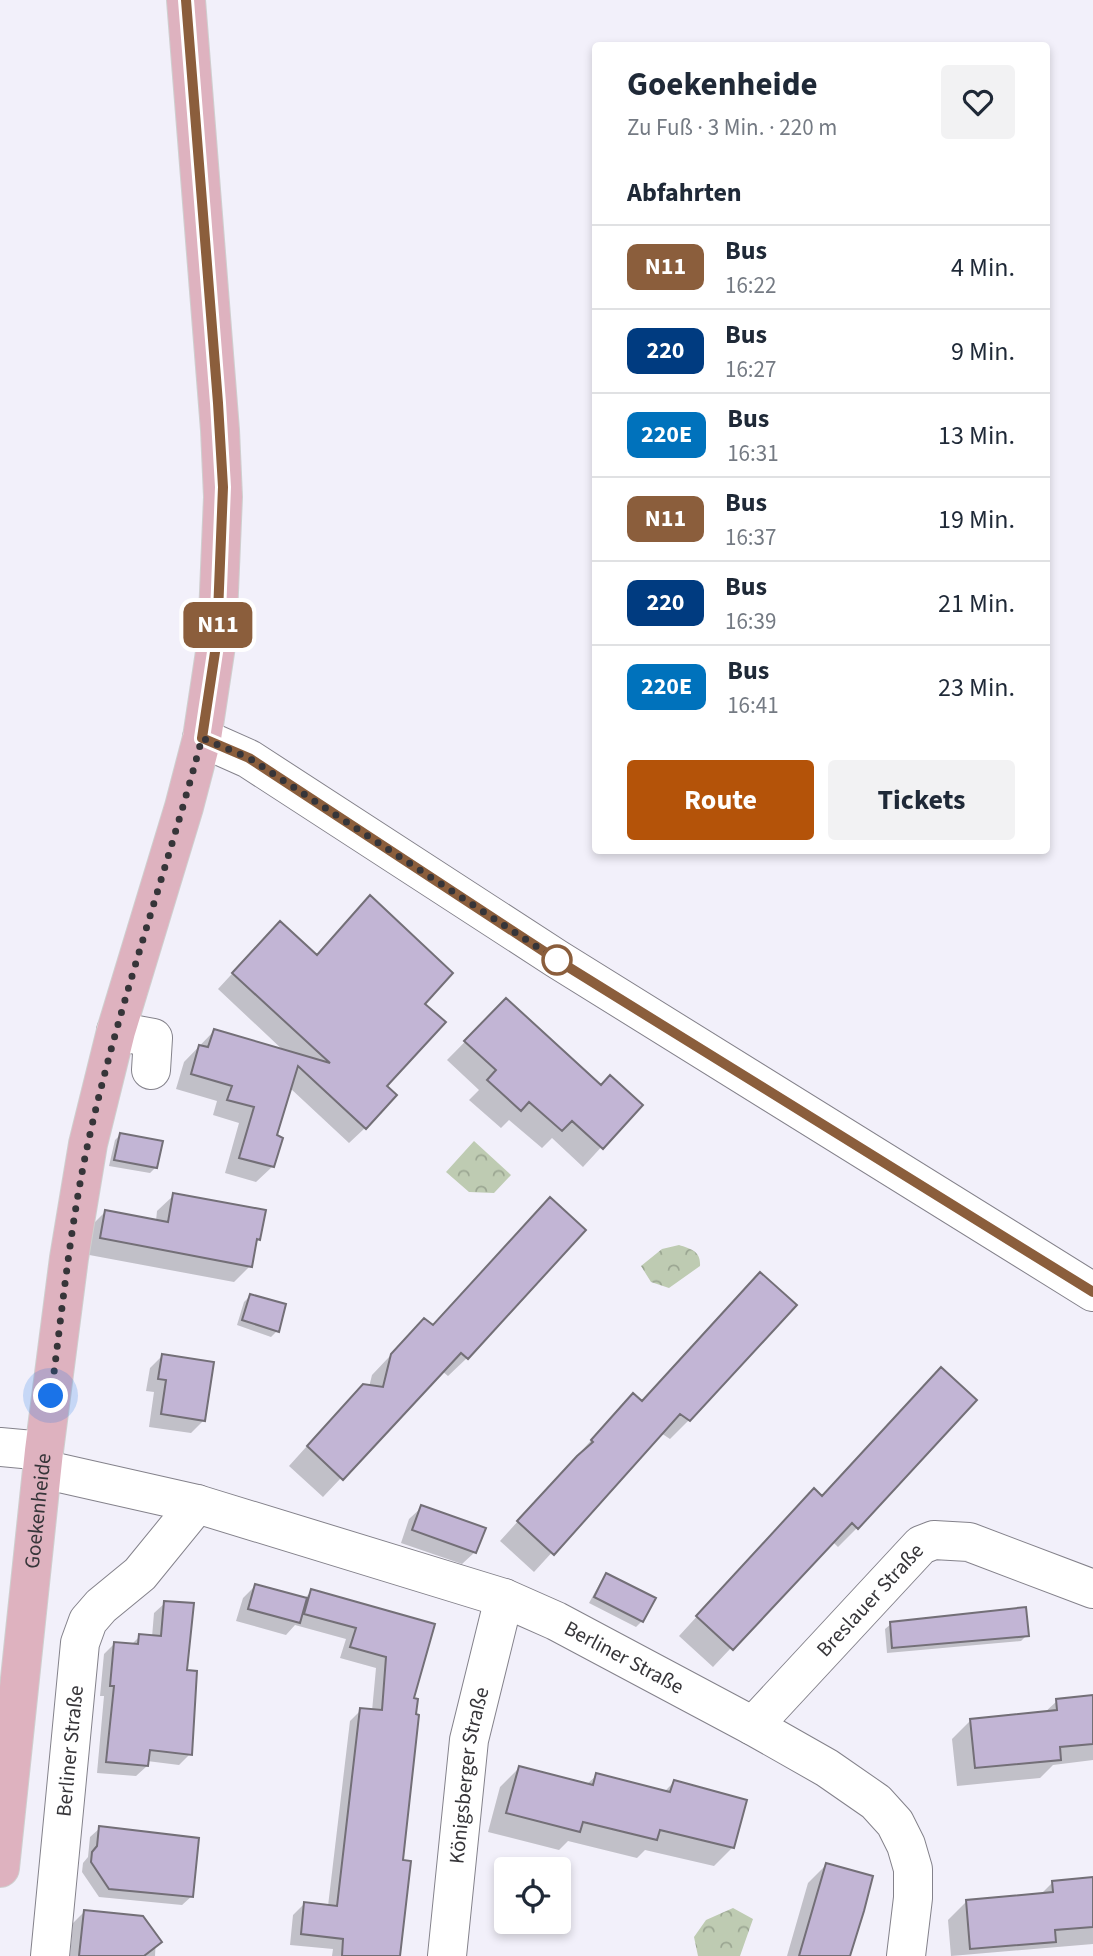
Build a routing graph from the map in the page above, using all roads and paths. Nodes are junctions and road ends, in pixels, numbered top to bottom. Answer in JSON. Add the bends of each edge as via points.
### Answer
{"nodes":[{"id":1,"x":186,"y":0,"type":"edge"},
{"id":2,"x":202,"y":738,"type":"junction"},
{"id":3,"x":117,"y":1031,"type":"junction"},
{"id":4,"x":151,"y":1070,"type":"dead end"},
{"id":5,"x":1093,"y":1292,"type":"edge"},
{"id":6,"x":0,"y":1447,"type":"edge"},
{"id":7,"x":43,"y":1460,"type":"junction"},
{"id":8,"x":197,"y":1504,"type":"junction"},
{"id":9,"x":1093,"y":1589,"type":"edge"},
{"id":10,"x":504,"y":1598,"type":"junction"},
{"id":11,"x":753,"y":1726,"type":"junction"},
{"id":12,"x":0,"y":1868,"type":"edge"},
{"id":13,"x":50,"y":1956,"type":"edge"},
{"id":14,"x":446,"y":1956,"type":"edge"},
{"id":15,"x":906,"y":1956,"type":"edge"}],
"edges":[{"from":1,"to":2,"type":"main road","name":"Goekenheide","via":[[223,487],[217,639]]},
{"from":2,"to":3,"type":"main road","name":"Goekenheide"},
{"from":2,"to":5,"type":"street","via":[[249,758],[557,960]]},
{"from":3,"to":4,"type":"street","via":[[153,1038]]},
{"from":3,"to":7,"type":"main road","name":"Goekenheide","via":[[80,1188]]},
{"from":6,"to":7,"type":"street","name":"Berliner Straße"},
{"from":7,"to":8,"type":"street","name":"Berliner Straße"},
{"from":7,"to":12,"type":"main road","name":"Goekenheide"},
{"from":8,"to":10,"type":"street","name":"Berliner Straße"},
{"from":8,"to":13,"type":"street","name":"Berliner Straße","via":[[140,1574],[101,1606],[80,1643]]},
{"from":9,"to":11,"type":"street","name":"Breslauer Straße","via":[[985,1546],[934,1540],[921,1545]]},
{"from":10,"to":11,"type":"street","name":"Berliner Straße"},
{"from":10,"to":14,"type":"street","name":"Königsberger Straße","via":[[469,1740]]},
{"from":11,"to":15,"type":"street","name":"Berliner Straße","via":[[827,1768],[876,1802],[895,1823],[913,1868]]}]}
